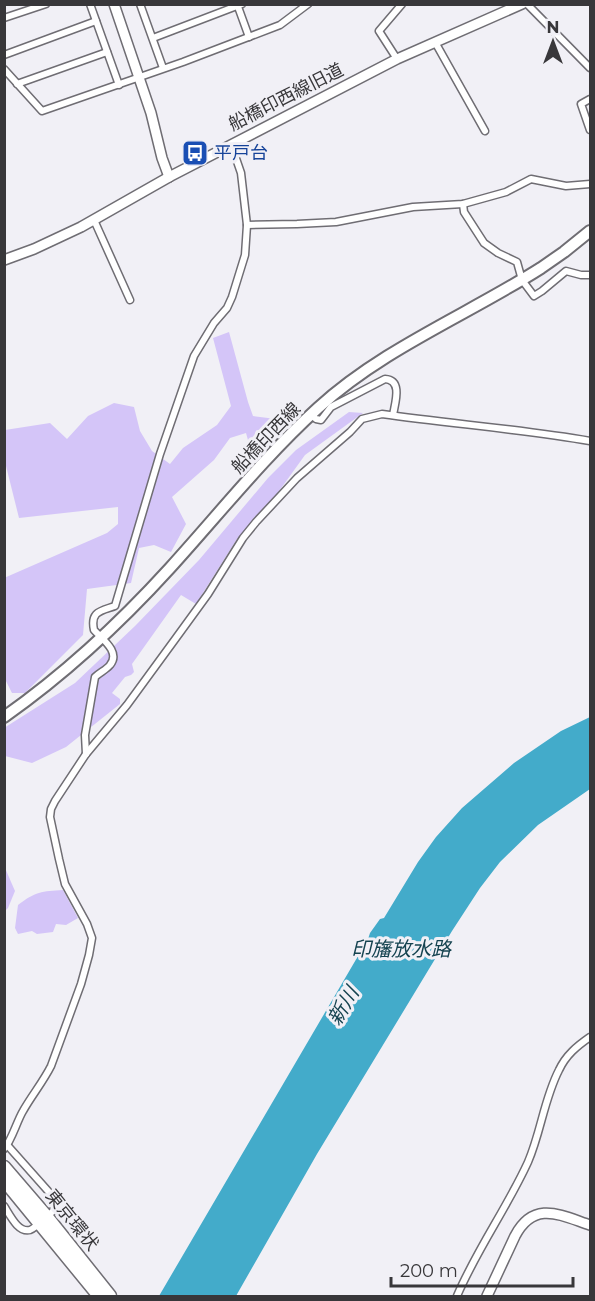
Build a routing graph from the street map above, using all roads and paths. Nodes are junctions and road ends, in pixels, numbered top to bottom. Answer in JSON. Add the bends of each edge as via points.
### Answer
{"nodes":[{"id":1,"x":46,"y":4,"type":"edge"},
{"id":2,"x":90,"y":4,"type":"edge"},
{"id":3,"x":114,"y":4,"type":"edge"},
{"id":4,"x":308,"y":4,"type":"edge"},
{"id":5,"x":402,"y":4,"type":"edge"},
{"id":6,"x":522,"y":4,"type":"edge"},
{"id":7,"x":527,"y":4,"type":"edge"},
{"id":8,"x":142,"y":5,"type":"edge"},
{"id":9,"x":239,"y":5,"type":"edge"},
{"id":10,"x":4,"y":18,"type":"edge"},
{"id":11,"x":96,"y":21,"type":"junction"},
{"id":12,"x":249,"y":37,"type":"junction"},
{"id":13,"x":153,"y":38,"type":"junction"},
{"id":14,"x":435,"y":42,"type":"junction"},
{"id":15,"x":107,"y":52,"type":"junction"},
{"id":16,"x":4,"y":55,"type":"edge"},
{"id":17,"x":397,"y":59,"type":"junction"},
{"id":18,"x":163,"y":68,"type":"junction"},
{"id":19,"x":591,"y":68,"type":"edge"},
{"id":20,"x":4,"y":69,"type":"edge"},
{"id":21,"x":140,"y":76,"type":"junction"},
{"id":22,"x":17,"y":84,"type":"junction"},
{"id":23,"x":118,"y":85,"type":"junction"},
{"id":24,"x":591,"y":99,"type":"edge"},
{"id":25,"x":591,"y":130,"type":"edge"},
{"id":26,"x":485,"y":131,"type":"dead end"},
{"id":27,"x":231,"y":144,"type":"junction"},
{"id":28,"x":169,"y":177,"type":"junction"},
{"id":29,"x":591,"y":184,"type":"edge"},
{"id":30,"x":463,"y":204,"type":"junction"},
{"id":31,"x":94,"y":220,"type":"junction"},
{"id":32,"x":247,"y":225,"type":"junction"},
{"id":33,"x":591,"y":231,"type":"edge"},
{"id":34,"x":4,"y":260,"type":"edge"},
{"id":35,"x":591,"y":275,"type":"edge"},
{"id":36,"x":522,"y":280,"type":"junction"},
{"id":37,"x":130,"y":300,"type":"dead end"},
{"id":38,"x":311,"y":415,"type":"junction"},
{"id":39,"x":393,"y":415,"type":"junction"},
{"id":40,"x":591,"y":441,"type":"edge"},
{"id":41,"x":101,"y":637,"type":"junction"},
{"id":42,"x":4,"y":717,"type":"edge"},
{"id":43,"x":86,"y":754,"type":"junction"},
{"id":44,"x":591,"y":1037,"type":"edge"},
{"id":45,"x":6,"y":1148,"type":"edge"},
{"id":46,"x":4,"y":1167,"type":"edge"},
{"id":47,"x":4,"y":1180,"type":"edge"},
{"id":48,"x":4,"y":1206,"type":"edge"},
{"id":49,"x":43,"y":1221,"type":"junction"},
{"id":50,"x":591,"y":1226,"type":"edge"},
{"id":51,"x":99,"y":1296,"type":"edge"},
{"id":52,"x":110,"y":1296,"type":"edge"},
{"id":53,"x":457,"y":1296,"type":"edge"},
{"id":54,"x":487,"y":1296,"type":"edge"}],
"edges":[{"from":1,"to":10,"type":"street"},
{"from":2,"to":11,"type":"street"},
{"from":3,"to":21,"type":"street"},
{"from":4,"to":12,"type":"street","via":[[280,25]]},
{"from":5,"to":17,"type":"street","via":[[379,31]]},
{"from":6,"to":14,"type":"street","name":"船橋印西線旧道"},
{"from":7,"to":19,"type":"street"},
{"from":8,"to":13,"type":"street"},
{"from":9,"to":12,"type":"street"},
{"from":9,"to":13,"type":"street"},
{"from":11,"to":15,"type":"street"},
{"from":11,"to":16,"type":"street"},
{"from":12,"to":18,"type":"street"},
{"from":13,"to":18,"type":"street"},
{"from":14,"to":17,"type":"street","name":"船橋印西線旧道"},
{"from":14,"to":26,"type":"street"},
{"from":15,"to":22,"type":"street"},
{"from":15,"to":23,"type":"street"},
{"from":17,"to":27,"type":"street","name":"船橋印西線旧道"},
{"from":18,"to":21,"type":"street"},
{"from":20,"to":22,"type":"street"},
{"from":21,"to":23,"type":"street"},
{"from":21,"to":28,"type":"street"},
{"from":22,"to":23,"type":"street","via":[[42,111]]},
{"from":24,"to":25,"type":"street","via":[[582,104]]},
{"from":27,"to":28,"type":"street","name":"船橋印西線旧道"},
{"from":27,"to":32,"type":"street","via":[[241,173]]},
{"from":28,"to":31,"type":"street","name":"船橋印西線旧道"},
{"from":29,"to":30,"type":"street","via":[[567,186],[531,179],[506,192]]},
{"from":30,"to":32,"type":"street","via":[[413,207],[336,222]]},
{"from":30,"to":36,"type":"street","via":[[484,243],[517,262]]},
{"from":31,"to":34,"type":"street","name":"船橋印西線旧道"},
{"from":31,"to":37,"type":"street"},
{"from":32,"to":41,"type":"street","via":[[245,255],[232,297],[194,356],[115,606],[93,618],[94,630]]},
{"from":33,"to":36,"type":"main road","name":"船橋印西線"},
{"from":35,"to":36,"type":"street","via":[[566,271],[534,296]]},
{"from":36,"to":38,"type":"main road","name":"船橋印西線","via":[[384,359]]},
{"from":38,"to":39,"type":"street","via":[[321,420],[331,407],[390,379],[396,386]]},
{"from":38,"to":41,"type":"main road","name":"船橋印西線"},
{"from":39,"to":40,"type":"street"},
{"from":39,"to":43,"type":"street","via":[[362,419],[256,522],[139,690]]},
{"from":41,"to":42,"type":"main road","name":"船橋印西線","via":[[33,697]]},
{"from":41,"to":43,"type":"street","via":[[114,658],[95,677],[85,735]]},
{"from":43,"to":45,"type":"street","via":[[55,801],[50,817],[65,884],[92,938],[89,955],[51,1066]]},
{"from":44,"to":53,"type":"street","via":[[576,1047],[559,1070],[529,1159]]},
{"from":45,"to":49,"type":"street","via":[[56,1200],[53,1211]]},
{"from":46,"to":49,"type":"highway","name":"東京環状"},
{"from":47,"to":49,"type":"highway","name":"東京環状"},
{"from":48,"to":49,"type":"street","via":[[23,1230]]},
{"from":49,"to":51,"type":"highway","name":"東京環状"},
{"from":49,"to":52,"type":"highway","name":"東京環状"},
{"from":50,"to":54,"type":"street","via":[[546,1212],[527,1219],[519,1227]]}]}
